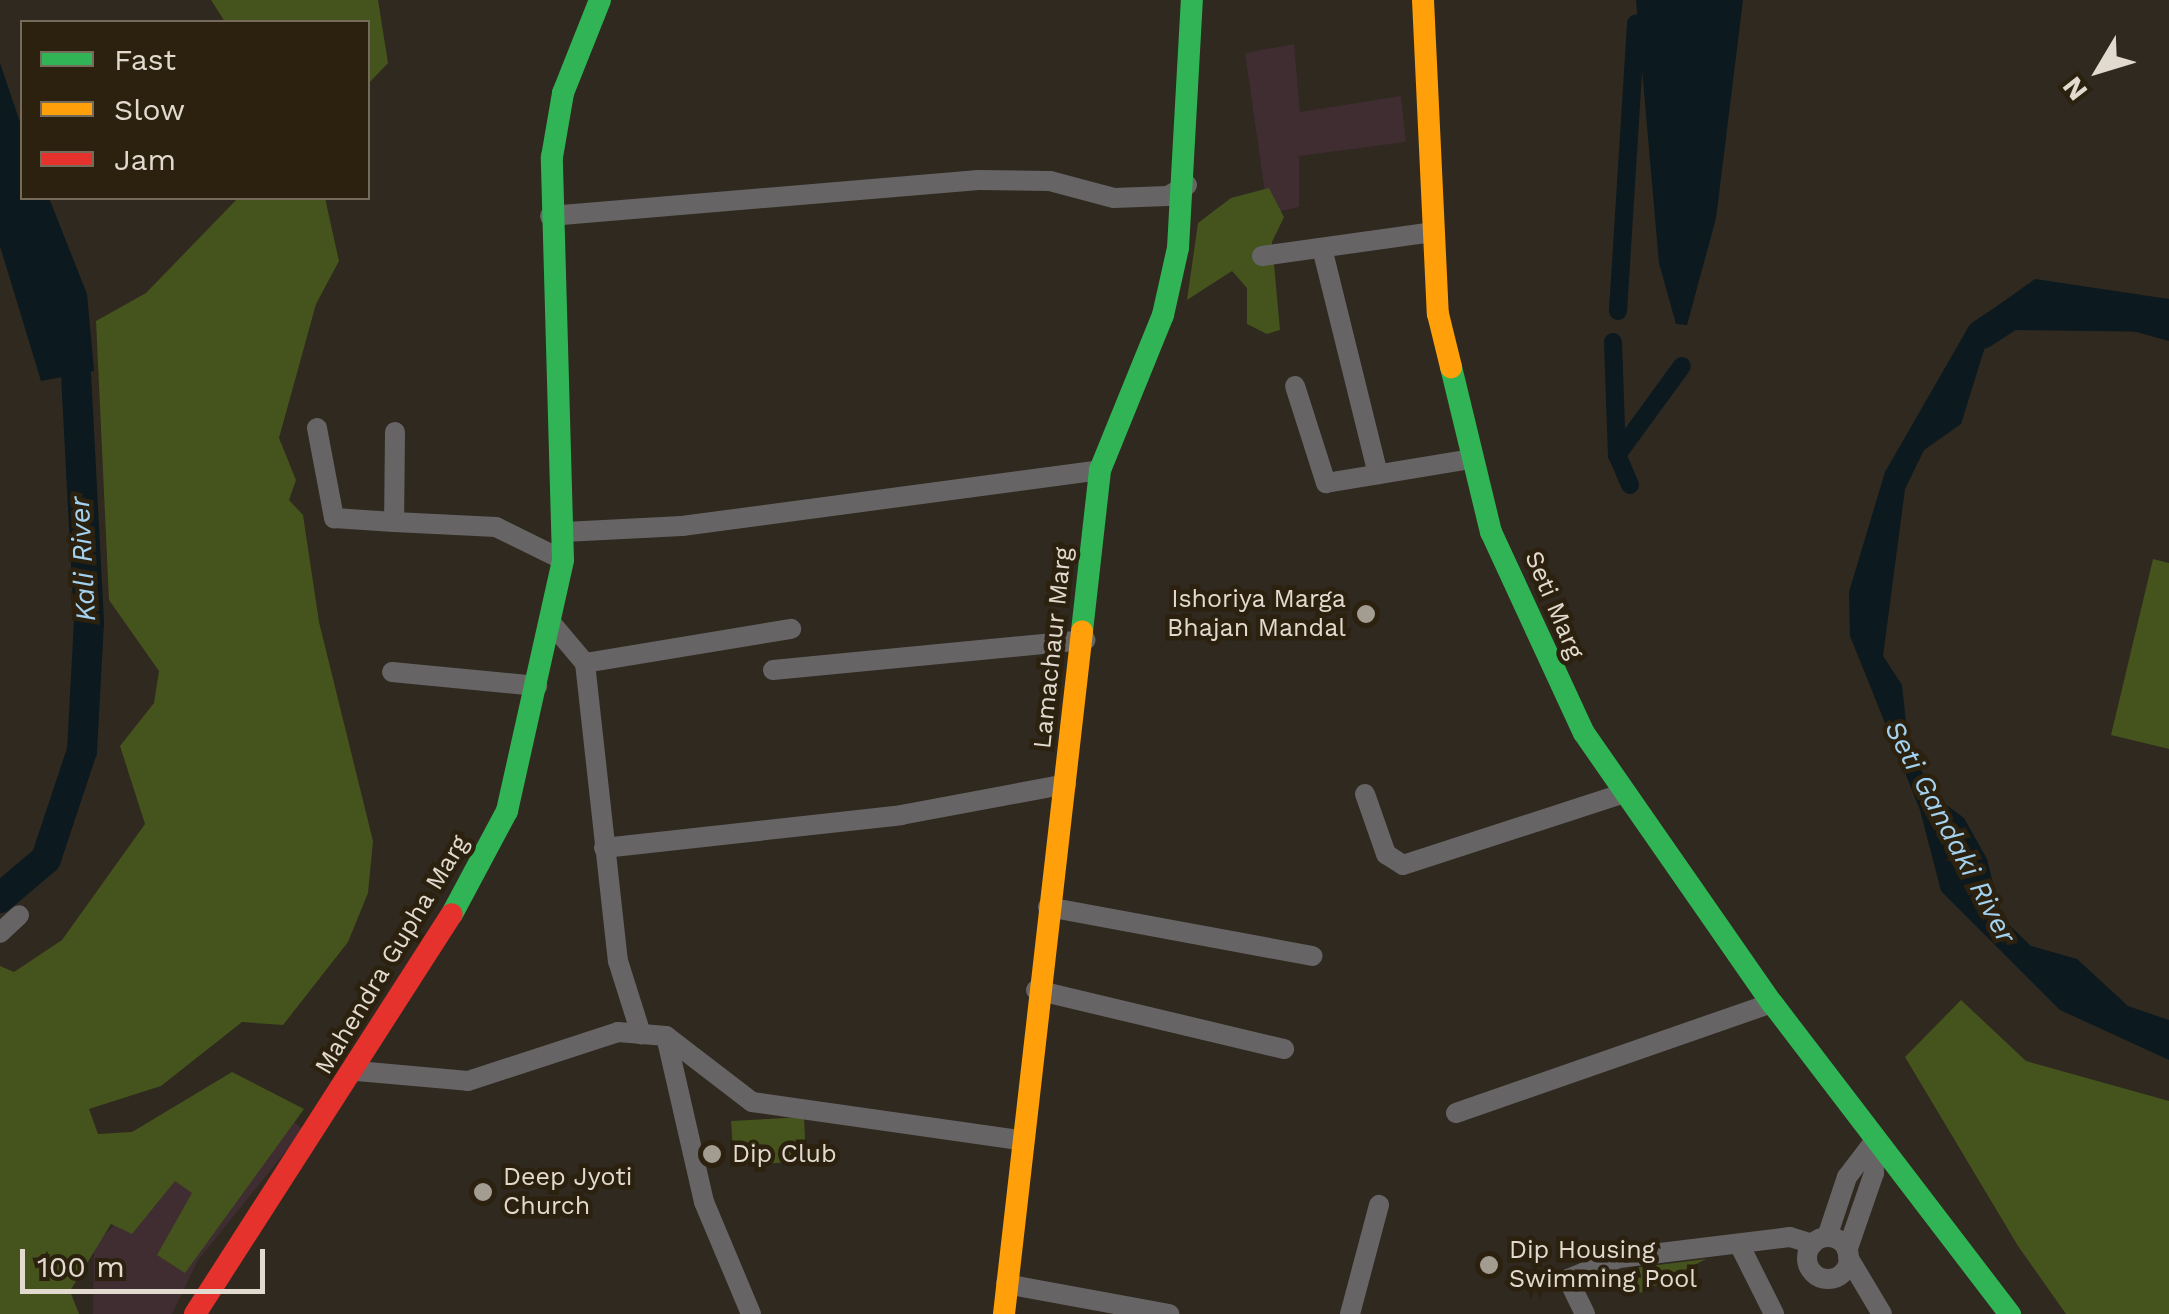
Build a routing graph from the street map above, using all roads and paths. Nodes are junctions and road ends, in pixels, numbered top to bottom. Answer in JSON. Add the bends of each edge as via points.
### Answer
{"nodes":[{"id":1,"x":600,"y":0,"type":"edge"},
{"id":2,"x":1192,"y":0,"type":"edge"},
{"id":3,"x":1423,"y":0,"type":"edge"},
{"id":4,"x":1188,"y":185,"type":"junction"},
{"id":5,"x":550,"y":216,"type":"junction"},
{"id":6,"x":1432,"y":232,"type":"junction"},
{"id":7,"x":1323,"y":252,"type":"junction"},
{"id":8,"x":1262,"y":256,"type":"dead end"},
{"id":9,"x":1295,"y":386,"type":"dead end"},
{"id":10,"x":318,"y":428,"type":"dead end"},
{"id":11,"x":395,"y":432,"type":"dead end"},
{"id":12,"x":1471,"y":459,"type":"junction"},
{"id":13,"x":1100,"y":470,"type":"junction"},
{"id":14,"x":1378,"y":474,"type":"junction"},
{"id":15,"x":394,"y":522,"type":"junction"},
{"id":16,"x":564,"y":532,"type":"junction"},
{"id":17,"x":563,"y":560,"type":"junction"},
{"id":18,"x":552,"y":624,"type":"junction"},
{"id":19,"x":791,"y":629,"type":"dead end"},
{"id":20,"x":1086,"y":640,"type":"junction"},
{"id":21,"x":585,"y":663,"type":"junction"},
{"id":22,"x":773,"y":670,"type":"dead end"},
{"id":23,"x":392,"y":672,"type":"dead end"},
{"id":24,"x":537,"y":686,"type":"junction"},
{"id":25,"x":1066,"y":784,"type":"junction"},
{"id":26,"x":1625,"y":793,"type":"junction"},
{"id":27,"x":1365,"y":794,"type":"dead end"},
{"id":28,"x":604,"y":848,"type":"junction"},
{"id":29,"x":1048,"y":907,"type":"junction"},
{"id":30,"x":19,"y":915,"type":"dead end"},
{"id":31,"x":0,"y":933,"type":"edge"},
{"id":32,"x":1312,"y":956,"type":"dead end"},
{"id":33,"x":1036,"y":990,"type":"junction"},
{"id":34,"x":1772,"y":1003,"type":"junction"},
{"id":35,"x":642,"y":1034,"type":"junction"},
{"id":36,"x":666,"y":1036,"type":"junction"},
{"id":37,"x":1284,"y":1050,"type":"dead end"},
{"id":38,"x":357,"y":1071,"type":"junction"},
{"id":39,"x":1456,"y":1113,"type":"dead end"},
{"id":40,"x":1019,"y":1140,"type":"junction"},
{"id":41,"x":1873,"y":1143,"type":"junction"},
{"id":42,"x":1379,"y":1205,"type":"dead end"},
{"id":43,"x":1820,"y":1240,"type":"junction"},
{"id":44,"x":1740,"y":1246,"type":"junction"},
{"id":45,"x":1848,"y":1254,"type":"junction"},
{"id":46,"x":1006,"y":1284,"type":"junction"},
{"id":47,"x":195,"y":1314,"type":"edge"},
{"id":48,"x":751,"y":1314,"type":"edge"},
{"id":49,"x":1004,"y":1314,"type":"edge"},
{"id":50,"x":1169,"y":1314,"type":"edge"},
{"id":51,"x":1350,"y":1314,"type":"edge"},
{"id":52,"x":1584,"y":1314,"type":"edge"},
{"id":53,"x":1774,"y":1314,"type":"edge"},
{"id":54,"x":1882,"y":1314,"type":"edge"},
{"id":55,"x":2010,"y":1314,"type":"edge"}],
"edges":[{"from":1,"to":5,"type":"main road","name":"Mahendra Gupha Marg","via":[[563,94]]},
{"from":2,"to":4,"type":"main road","name":"Lamachaur Marg"},
{"from":3,"to":6,"type":"main road","name":"Seti Marg"},
{"from":4,"to":5,"type":"street","via":[[1168,196],[1114,198],[1050,181],[978,180]]},
{"from":4,"to":13,"type":"main road","name":"Lamachaur Marg","via":[[1163,315]]},
{"from":5,"to":16,"type":"main road","name":"Mahendra Gupha Marg"},
{"from":6,"to":7,"type":"street"},
{"from":6,"to":12,"type":"main road","name":"Seti Marg","via":[[1438,314]]},
{"from":7,"to":8,"type":"street"},
{"from":7,"to":14,"type":"street"},
{"from":9,"to":14,"type":"street","via":[[1326,483]]},
{"from":10,"to":15,"type":"street","via":[[334,518]]},
{"from":11,"to":15,"type":"street"},
{"from":12,"to":14,"type":"street"},
{"from":12,"to":26,"type":"main road","name":"Seti Marg","via":[[1544,659]]},
{"from":13,"to":16,"type":"street","via":[[682,526]]},
{"from":13,"to":20,"type":"main road","name":"Lamachaur Marg"},
{"from":15,"to":17,"type":"street","via":[[496,527]]},
{"from":16,"to":17,"type":"main road","name":"Mahendra Gupha Marg"},
{"from":17,"to":18,"type":"main road","name":"Mahendra Gupha Marg"},
{"from":18,"to":21,"type":"street"},
{"from":18,"to":24,"type":"main road","name":"Mahendra Gupha Marg"},
{"from":19,"to":21,"type":"street"},
{"from":20,"to":22,"type":"street"},
{"from":20,"to":25,"type":"main road","name":"Lamachaur Marg"},
{"from":21,"to":28,"type":"street"},
{"from":23,"to":24,"type":"street"},
{"from":24,"to":38,"type":"main road","name":"Mahendra Gupha Marg","via":[[507,810],[478,876]]},
{"from":25,"to":28,"type":"street","via":[[901,814]]},
{"from":25,"to":29,"type":"main road","name":"Lamachaur Marg"},
{"from":26,"to":27,"type":"street","via":[[1403,865],[1386,854]]},
{"from":26,"to":34,"type":"main road","name":"Seti Marg"},
{"from":28,"to":35,"type":"street","via":[[618,961]]},
{"from":29,"to":32,"type":"street"},
{"from":29,"to":33,"type":"main road","name":"Lamachaur Marg"},
{"from":30,"to":31,"type":"street"},
{"from":33,"to":37,"type":"street"},
{"from":33,"to":40,"type":"main road","name":"Lamachaur Marg"},
{"from":34,"to":39,"type":"street"},
{"from":34,"to":41,"type":"main road","name":"Seti Marg"},
{"from":35,"to":36,"type":"street"},
{"from":35,"to":38,"type":"street","via":[[618,1032],[468,1081]]},
{"from":36,"to":40,"type":"street","via":[[752,1102]]},
{"from":36,"to":48,"type":"street","via":[[704,1202]]},
{"from":38,"to":47,"type":"main road","name":"Mahendra Gupha Marg"},
{"from":40,"to":46,"type":"main road","name":"Lamachaur Marg"},
{"from":41,"to":43,"type":"street","via":[[1847,1177]]},
{"from":41,"to":45,"type":"street","via":[[1874,1173]]},
{"from":41,"to":55,"type":"main road","name":"Seti Marg"},
{"from":42,"to":51,"type":"street"},
{"from":43,"to":44,"type":"street"},
{"from":43,"to":45,"type":"street"},
{"from":43,"to":45,"type":"street","via":[[1808,1264],[1820,1277],[1840,1275]]},
{"from":44,"to":52,"type":"street","via":[[1670,1249],[1577,1274],[1568,1279]]},
{"from":44,"to":53,"type":"street"},
{"from":45,"to":54,"type":"street"},
{"from":46,"to":49,"type":"main road","name":"Lamachaur Marg"},
{"from":46,"to":50,"type":"street"}]}
